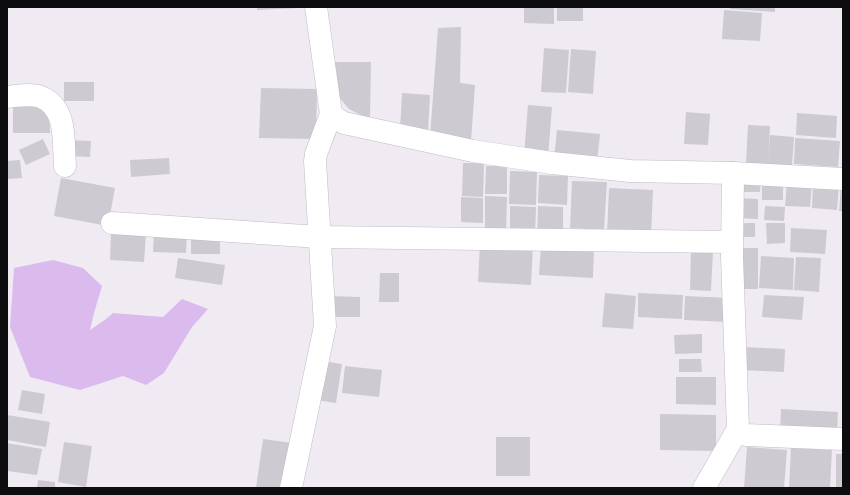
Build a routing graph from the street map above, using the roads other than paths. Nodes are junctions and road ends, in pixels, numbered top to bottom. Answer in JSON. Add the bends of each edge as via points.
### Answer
{"nodes":[{"id":1,"x":316,"y":7,"type":"edge"},
{"id":2,"x":7,"y":97,"type":"edge"},
{"id":3,"x":331,"y":114,"type":"junction"},
{"id":4,"x":65,"y":166,"type":"dead end"},
{"id":5,"x":734,"y":173,"type":"junction"},
{"id":6,"x":843,"y":179,"type":"edge"},
{"id":7,"x":112,"y":223,"type":"dead end"},
{"id":8,"x":319,"y":237,"type":"junction"},
{"id":9,"x":732,"y":242,"type":"junction"},
{"id":10,"x":738,"y":428,"type":"junction"},
{"id":11,"x":843,"y":439,"type":"edge"},
{"id":12,"x":290,"y":488,"type":"edge"},
{"id":13,"x":704,"y":488,"type":"edge"}],
"edges":[{"from":1,"to":3,"type":"street"},
{"from":2,"to":4,"type":"street","via":[[40,97],[59,112],[62,120]]},
{"from":3,"to":5,"type":"street","via":[[352,125],[473,151],[552,163],[630,171]]},
{"from":3,"to":8,"type":"street","via":[[315,161]]},
{"from":5,"to":6,"type":"street"},
{"from":5,"to":9,"type":"street"},
{"from":7,"to":8,"type":"street"},
{"from":8,"to":9,"type":"street"},
{"from":8,"to":12,"type":"street","via":[[325,326]]},
{"from":9,"to":10,"type":"street"},
{"from":10,"to":11,"type":"street","via":[[746,435]]},
{"from":10,"to":13,"type":"street"}]}
